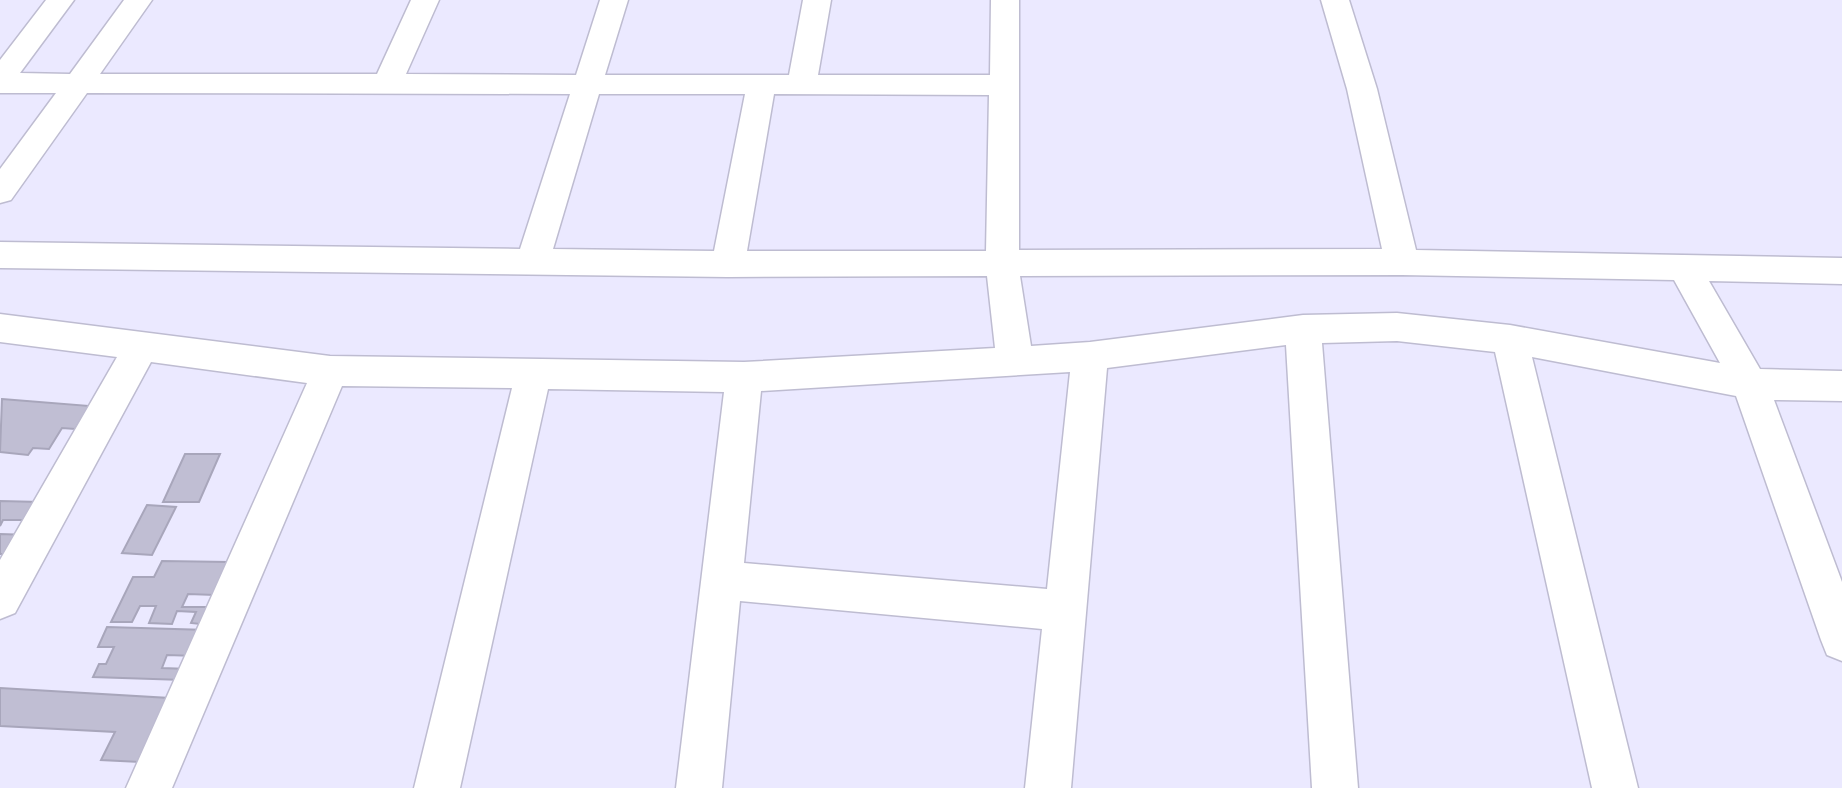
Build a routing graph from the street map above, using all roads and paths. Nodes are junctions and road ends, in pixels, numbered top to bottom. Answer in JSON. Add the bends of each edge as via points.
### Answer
{"nodes":[{"id":1,"x":60,"y":0,"type":"edge"},
{"id":2,"x":138,"y":0,"type":"edge"},
{"id":3,"x":425,"y":0,"type":"edge"},
{"id":4,"x":614,"y":0,"type":"edge"},
{"id":5,"x":817,"y":0,"type":"edge"},
{"id":6,"x":1005,"y":0,"type":"edge"},
{"id":7,"x":1335,"y":0,"type":"edge"},
{"id":8,"x":0,"y":81,"type":"edge"},
{"id":9,"x":78,"y":83,"type":"junction"},
{"id":10,"x":387,"y":84,"type":"junction"},
{"id":11,"x":588,"y":84,"type":"junction"},
{"id":12,"x":761,"y":85,"type":"junction"},
{"id":13,"x":802,"y":85,"type":"junction"},
{"id":14,"x":1004,"y":85,"type":"junction"},
{"id":15,"x":0,"y":192,"type":"edge"},
{"id":16,"x":0,"y":256,"type":"edge"},
{"id":17,"x":532,"y":262,"type":"junction"},
{"id":18,"x":1402,"y":262,"type":"junction"},
{"id":19,"x":728,"y":264,"type":"junction"},
{"id":20,"x":1002,"y":264,"type":"junction"},
{"id":21,"x":1684,"y":268,"type":"junction"},
{"id":22,"x":1842,"y":271,"type":"edge"},
{"id":23,"x":0,"y":328,"type":"edge"},
{"id":24,"x":1303,"y":329,"type":"junction"},
{"id":25,"x":1510,"y":339,"type":"junction"},
{"id":26,"x":142,"y":346,"type":"junction"},
{"id":27,"x":1090,"y":356,"type":"junction"},
{"id":28,"x":1016,"y":362,"type":"junction"},
{"id":29,"x":330,"y":371,"type":"junction"},
{"id":30,"x":534,"y":372,"type":"junction"},
{"id":31,"x":744,"y":377,"type":"junction"},
{"id":32,"x":1750,"y":384,"type":"junction"},
{"id":33,"x":1842,"y":386,"type":"edge"},
{"id":34,"x":721,"y":580,"type":"junction"},
{"id":35,"x":0,"y":599,"type":"edge"},
{"id":36,"x":1065,"y":611,"type":"junction"},
{"id":37,"x":1842,"y":640,"type":"edge"},
{"id":38,"x":149,"y":788,"type":"edge"},
{"id":39,"x":436,"y":788,"type":"edge"},
{"id":40,"x":699,"y":788,"type":"edge"},
{"id":41,"x":1048,"y":788,"type":"edge"},
{"id":42,"x":1335,"y":788,"type":"edge"},
{"id":43,"x":1615,"y":788,"type":"edge"}],
"edges":[{"from":1,"to":8,"type":"street"},
{"from":2,"to":9,"type":"street"},
{"from":3,"to":10,"type":"street"},
{"from":4,"to":11,"type":"street"},
{"from":5,"to":13,"type":"street"},
{"from":6,"to":14,"type":"street"},
{"from":7,"to":18,"type":"street","via":[[1362,89]]},
{"from":8,"to":9,"type":"street"},
{"from":9,"to":10,"type":"street"},
{"from":9,"to":15,"type":"street"},
{"from":10,"to":11,"type":"street"},
{"from":11,"to":12,"type":"street"},
{"from":11,"to":17,"type":"street"},
{"from":12,"to":13,"type":"street"},
{"from":12,"to":19,"type":"street"},
{"from":13,"to":14,"type":"street"},
{"from":14,"to":20,"type":"street"},
{"from":16,"to":17,"type":"street"},
{"from":17,"to":19,"type":"street"},
{"from":18,"to":20,"type":"street"},
{"from":18,"to":21,"type":"street"},
{"from":19,"to":20,"type":"street"},
{"from":20,"to":28,"type":"street"},
{"from":21,"to":22,"type":"street"},
{"from":21,"to":32,"type":"street"},
{"from":23,"to":26,"type":"street"},
{"from":24,"to":25,"type":"street","via":[[1397,327]]},
{"from":24,"to":27,"type":"street"},
{"from":24,"to":42,"type":"street"},
{"from":25,"to":32,"type":"street"},
{"from":25,"to":43,"type":"street"},
{"from":26,"to":29,"type":"street"},
{"from":26,"to":35,"type":"street"},
{"from":27,"to":28,"type":"street"},
{"from":27,"to":36,"type":"street"},
{"from":28,"to":31,"type":"street"},
{"from":29,"to":30,"type":"street"},
{"from":29,"to":38,"type":"street"},
{"from":30,"to":31,"type":"street"},
{"from":30,"to":39,"type":"street"},
{"from":31,"to":34,"type":"street"},
{"from":32,"to":33,"type":"street"},
{"from":32,"to":37,"type":"street"},
{"from":34,"to":36,"type":"street"},
{"from":34,"to":40,"type":"street"},
{"from":36,"to":41,"type":"street"}]}
